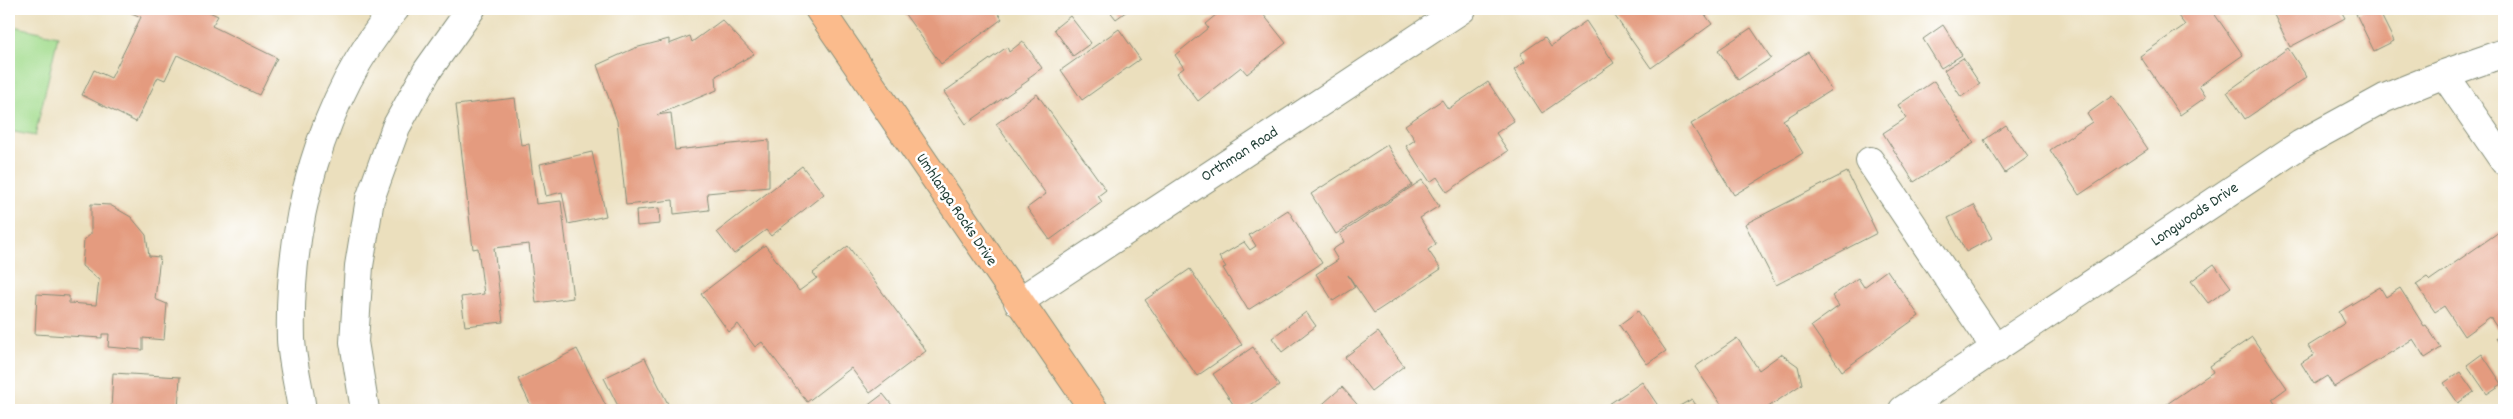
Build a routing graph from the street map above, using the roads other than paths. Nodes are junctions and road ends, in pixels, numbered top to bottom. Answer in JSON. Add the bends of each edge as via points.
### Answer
{"nodes":[{"id":1,"x":395,"y":9,"type":"edge"},
{"id":2,"x":471,"y":9,"type":"edge"},
{"id":3,"x":819,"y":9,"type":"edge"},
{"id":4,"x":1462,"y":9,"type":"edge"},
{"id":5,"x":2504,"y":53,"type":"edge"},
{"id":6,"x":2444,"y":74,"type":"junction"},
{"id":7,"x":1870,"y":161,"type":"dead end"},
{"id":8,"x":2504,"y":161,"type":"edge"},
{"id":9,"x":1018,"y":302,"type":"junction"},
{"id":10,"x":1996,"y":349,"type":"junction"},
{"id":11,"x":302,"y":410,"type":"edge"},
{"id":12,"x":364,"y":410,"type":"edge"},
{"id":13,"x":1094,"y":410,"type":"edge"},
{"id":14,"x":1903,"y":410,"type":"edge"}],
"edges":[{"from":1,"to":11,"type":"street","via":[[342,87],[312,169],[294,256],[291,340]]},
{"from":2,"to":12,"type":"street","via":[[427,71],[396,127],[370,199],[359,266],[354,342]]},
{"from":3,"to":9,"type":"main road","name":"Umhlanga Rocks Drive"},
{"from":4,"to":9,"type":"street","name":"Orthman Road"},
{"from":5,"to":6,"type":"street","name":"Longwoods Drive"},
{"from":6,"to":8,"type":"street"},
{"from":6,"to":10,"type":"street","name":"Longwoods Drive","via":[[2385,98],[2301,144]]},
{"from":7,"to":10,"type":"street"},
{"from":9,"to":13,"type":"main road","name":"Umhlanga Rocks Drive"},
{"from":10,"to":14,"type":"street","name":"Longwoods Drive"}]}
